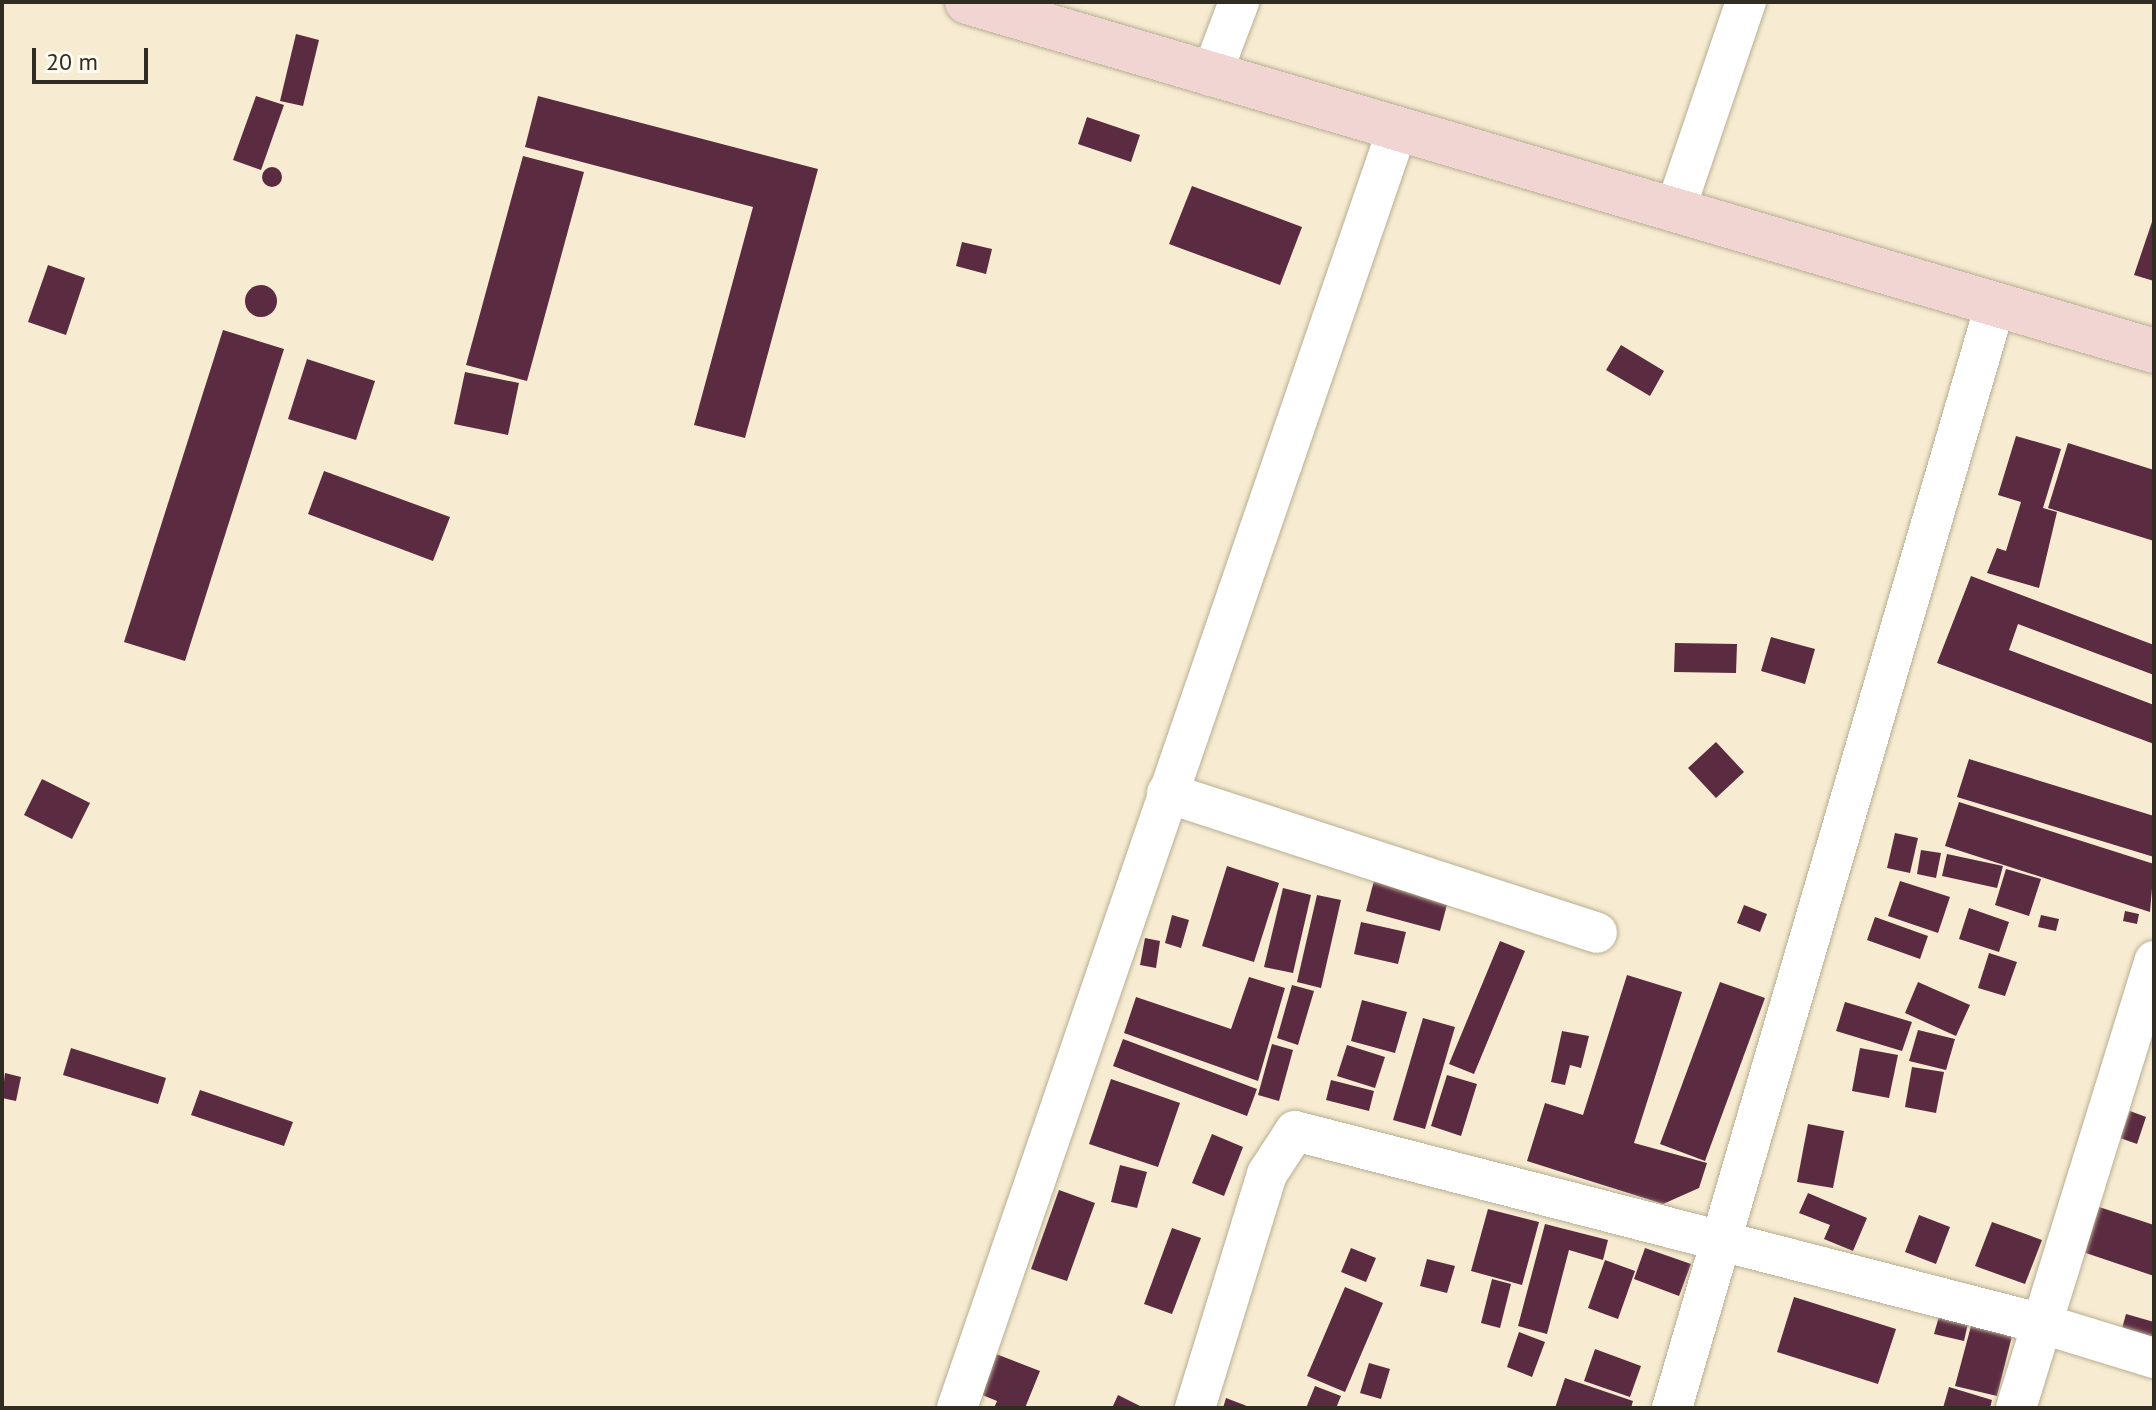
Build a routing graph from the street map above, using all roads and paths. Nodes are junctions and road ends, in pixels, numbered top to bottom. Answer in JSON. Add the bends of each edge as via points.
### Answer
{"nodes":[{"id":1,"x":967,"y":2,"type":"edge"},
{"id":2,"x":1239,"y":2,"type":"edge"},
{"id":3,"x":1746,"y":2,"type":"edge"},
{"id":4,"x":1211,"y":76,"type":"junction"},
{"id":5,"x":1397,"y":130,"type":"junction"},
{"id":6,"x":1675,"y":210,"type":"junction"},
{"id":7,"x":1996,"y":302,"type":"junction"},
{"id":8,"x":2154,"y":351,"type":"edge"},
{"id":9,"x":1167,"y":793,"type":"junction"},
{"id":10,"x":1597,"y":933,"type":"dead end"},
{"id":11,"x":2154,"y":961,"type":"edge"},
{"id":12,"x":1721,"y":1239,"type":"junction"},
{"id":13,"x":2043,"y":1324,"type":"junction"},
{"id":14,"x":2154,"y":1358,"type":"edge"},
{"id":15,"x":957,"y":1408,"type":"edge"},
{"id":16,"x":1195,"y":1408,"type":"edge"},
{"id":17,"x":1672,"y":1408,"type":"edge"},
{"id":18,"x":2016,"y":1408,"type":"edge"}],
"edges":[{"from":1,"to":4,"type":"street"},
{"from":2,"to":4,"type":"street"},
{"from":3,"to":6,"type":"street"},
{"from":4,"to":5,"type":"street"},
{"from":5,"to":6,"type":"street"},
{"from":5,"to":9,"type":"street"},
{"from":6,"to":7,"type":"street"},
{"from":7,"to":8,"type":"street"},
{"from":7,"to":12,"type":"street"},
{"from":9,"to":10,"type":"street"},
{"from":9,"to":15,"type":"street"},
{"from":11,"to":13,"type":"street"},
{"from":12,"to":13,"type":"street"},
{"from":12,"to":16,"type":"street","via":[[1295,1131],[1267,1174]]},
{"from":12,"to":17,"type":"street"},
{"from":13,"to":14,"type":"street"},
{"from":13,"to":18,"type":"street"}]}
